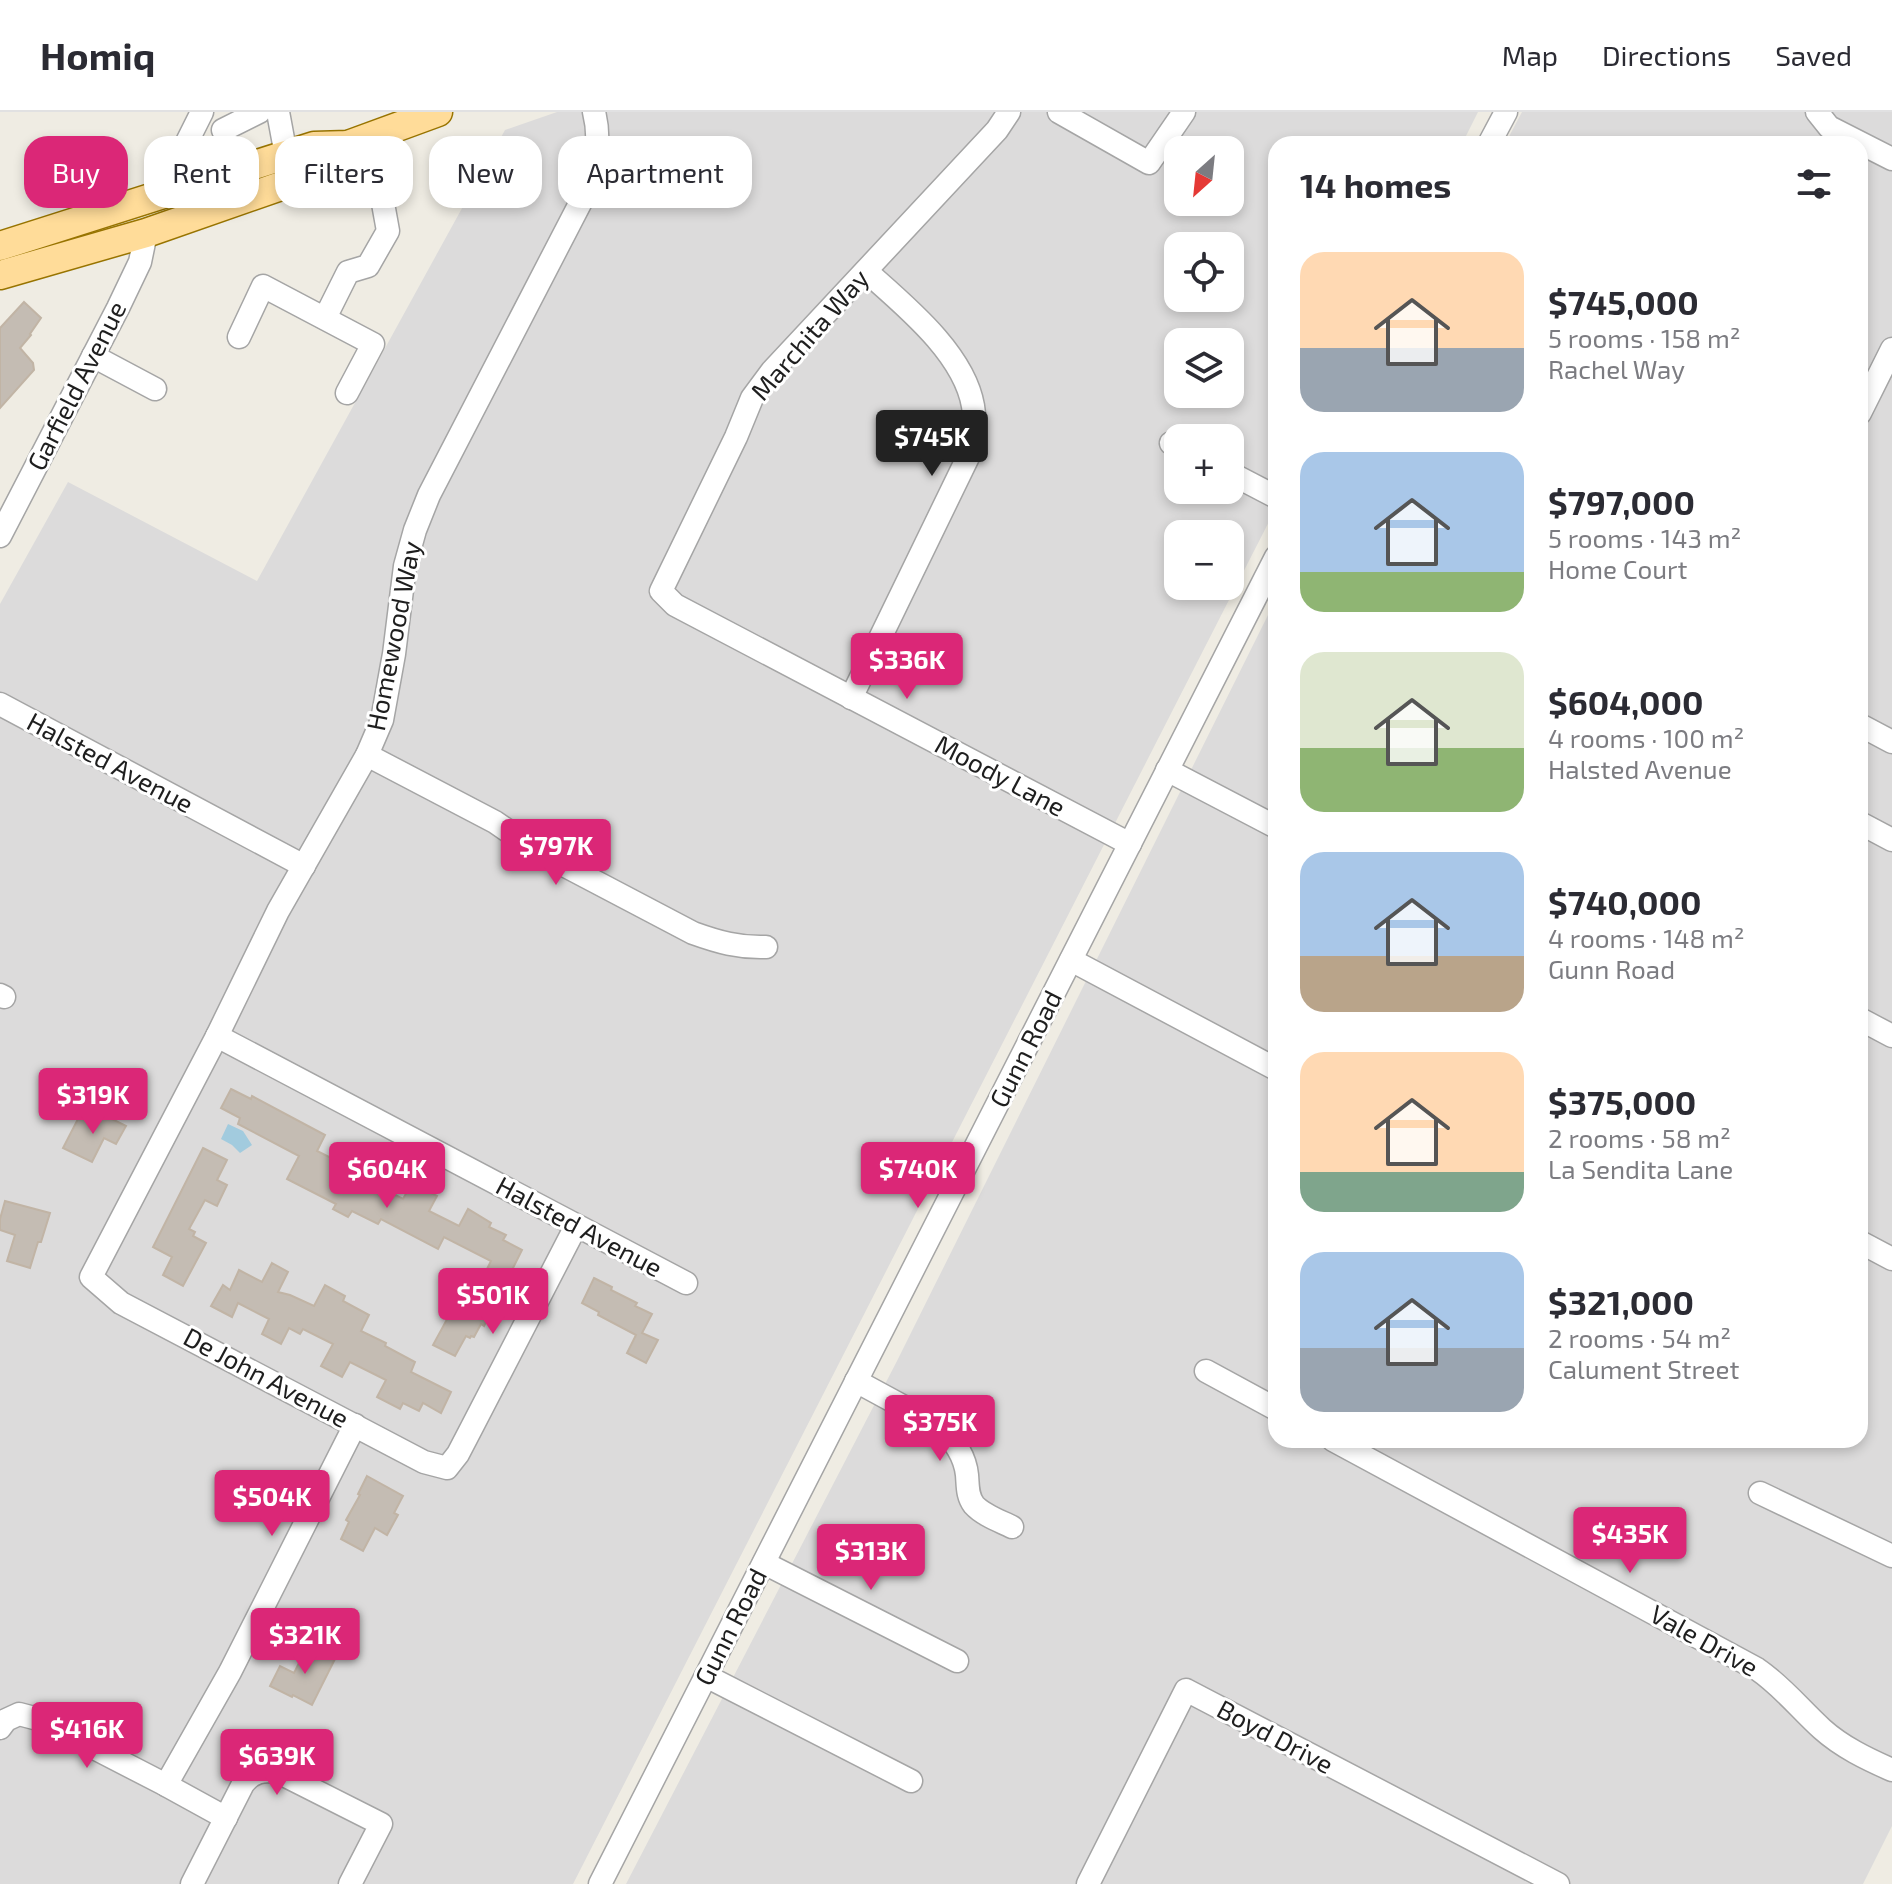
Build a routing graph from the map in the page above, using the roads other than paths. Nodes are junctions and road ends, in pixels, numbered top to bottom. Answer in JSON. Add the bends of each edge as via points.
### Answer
{"nodes":[{"id":1,"x":202,"y":112,"type":"edge"},
{"id":2,"x":259,"y":112,"type":"edge"},
{"id":3,"x":278,"y":112,"type":"edge"},
{"id":4,"x":594,"y":112,"type":"edge"},
{"id":5,"x":1009,"y":112,"type":"edge"},
{"id":6,"x":1059,"y":112,"type":"edge"},
{"id":7,"x":1184,"y":112,"type":"edge"},
{"id":8,"x":1506,"y":112,"type":"edge"},
{"id":9,"x":1817,"y":112,"type":"edge"},
{"id":10,"x":424,"y":114,"type":"edge"},
{"id":11,"x":223,"y":130,"type":"dead end"},
{"id":12,"x":190,"y":136,"type":"edge"},
{"id":13,"x":282,"y":136,"type":"edge"},
{"id":14,"x":371,"y":136,"type":"edge"},
{"id":15,"x":1493,"y":136,"type":"edge"},
{"id":16,"x":1847,"y":136,"type":"edge"},
{"id":17,"x":1868,"y":147,"type":"edge"},
{"id":18,"x":1892,"y":159,"type":"edge"},
{"id":19,"x":275,"y":169,"type":"edge"},
{"id":20,"x":144,"y":199,"type":"edge"},
{"id":21,"x":150,"y":208,"type":"edge"},
{"id":22,"x":381,"y":208,"type":"edge"},
{"id":23,"x":146,"y":233,"type":"junction"},
{"id":24,"x":0,"y":246,"type":"edge"},
{"id":25,"x":0,"y":259,"type":"edge"},
{"id":26,"x":866,"y":271,"type":"junction"},
{"id":27,"x":0,"y":275,"type":"edge"},
{"id":28,"x":325,"y":318,"type":"junction"},
{"id":29,"x":239,"y":337,"type":"dead end"},
{"id":30,"x":1892,"y":349,"type":"edge"},
{"id":31,"x":93,"y":356,"type":"junction"},
{"id":32,"x":155,"y":389,"type":"dead end"},
{"id":33,"x":347,"y":393,"type":"dead end"},
{"id":34,"x":1868,"y":397,"type":"edge"},
{"id":35,"x":1244,"y":480,"type":"edge"},
{"id":36,"x":1268,"y":493,"type":"edge"},
{"id":37,"x":0,"y":536,"type":"edge"},
{"id":38,"x":1268,"y":573,"type":"edge"},
{"id":39,"x":661,"y":591,"type":"joint"},
{"id":40,"x":851,"y":698,"type":"junction"},
{"id":41,"x":0,"y":704,"type":"edge"},
{"id":42,"x":1868,"y":729,"type":"edge"},
{"id":43,"x":1892,"y":742,"type":"edge"},
{"id":44,"x":367,"y":755,"type":"junction"},
{"id":45,"x":1167,"y":770,"type":"junction"},
{"id":46,"x":1268,"y":823,"type":"edge"},
{"id":47,"x":1868,"y":827,"type":"edge"},
{"id":48,"x":1892,"y":840,"type":"edge"},
{"id":49,"x":1130,"y":844,"type":"junction"},
{"id":50,"x":304,"y":866,"type":"junction"},
{"id":51,"x":766,"y":947,"type":"dead end"},
{"id":52,"x":1071,"y":960,"type":"junction"},
{"id":53,"x":1868,"y":1023,"type":"edge"},
{"id":54,"x":217,"y":1036,"type":"junction"},
{"id":55,"x":1892,"y":1036,"type":"edge"},
{"id":56,"x":1268,"y":1065,"type":"edge"},
{"id":57,"x":576,"y":1226,"type":"junction"},
{"id":58,"x":1868,"y":1246,"type":"edge"},
{"id":59,"x":1892,"y":1259,"type":"edge"},
{"id":60,"x":91,"y":1277,"type":"joint"},
{"id":61,"x":686,"y":1283,"type":"dead end"},
{"id":62,"x":1206,"y":1371,"type":"dead end"},
{"id":63,"x":856,"y":1381,"type":"junction"},
{"id":64,"x":1268,"y":1405,"type":"edge"},
{"id":65,"x":355,"y":1425,"type":"junction"},
{"id":66,"x":1348,"y":1448,"type":"edge"},
{"id":67,"x":1760,"y":1493,"type":"dead end"},
{"id":68,"x":1012,"y":1527,"type":"dead end"},
{"id":69,"x":1892,"y":1556,"type":"edge"},
{"id":70,"x":764,"y":1563,"type":"junction"},
{"id":71,"x":957,"y":1661,"type":"dead end"},
{"id":72,"x":706,"y":1676,"type":"junction"},
{"id":73,"x":0,"y":1728,"type":"edge"},
{"id":74,"x":1892,"y":1770,"type":"edge"},
{"id":75,"x":911,"y":1781,"type":"dead end"},
{"id":76,"x":175,"y":1790,"type":"junction"},
{"id":77,"x":226,"y":1818,"type":"junction"},
{"id":78,"x":192,"y":1884,"type":"edge"},
{"id":79,"x":350,"y":1884,"type":"edge"},
{"id":80,"x":600,"y":1884,"type":"edge"},
{"id":81,"x":1088,"y":1884,"type":"edge"},
{"id":82,"x":1558,"y":1884,"type":"edge"}],
"edges":[{"from":1,"to":12,"type":"street"},
{"from":2,"to":11,"type":"street"},
{"from":3,"to":13,"type":"street"},
{"from":4,"to":44,"type":"street","name":"Homewood Way","via":[[597,149],[586,192],[415,530],[382,720]]},
{"from":5,"to":26,"type":"street","name":"Marchita Way"},
{"from":6,"to":7,"type":"street","via":[[1149,163]]},
{"from":8,"to":15,"type":"street"},
{"from":9,"to":16,"type":"street","via":[[1829,127]]},
{"from":10,"to":14,"type":"main road"},
{"from":17,"to":18,"type":"street"},
{"from":19,"to":23,"type":"main road","via":[[178,205]]},
{"from":20,"to":24,"type":"main road"},
{"from":21,"to":25,"type":"main road","via":[[129,220]]},
{"from":22,"to":28,"type":"street","via":[[388,231],[368,266],[348,272]]},
{"from":23,"to":27,"type":"main road"},
{"from":23,"to":31,"type":"street","name":"Garfield Avenue","via":[[140,262]]},
{"from":26,"to":39,"type":"street","name":"Marchita Way","via":[[752,398]]},
{"from":26,"to":40,"type":"street","via":[[910,311],[957,367],[973,404],[974,429],[969,455]]},
{"from":28,"to":29,"type":"street","via":[[263,286]]},
{"from":28,"to":33,"type":"street","via":[[373,344]]},
{"from":30,"to":34,"type":"street"},
{"from":31,"to":32,"type":"street"},
{"from":31,"to":37,"type":"street","name":"Garfield Avenue"},
{"from":35,"to":36,"type":"street"},
{"from":38,"to":45,"type":"street","name":"Gunn Road"},
{"from":39,"to":40,"type":"street","name":"Moody Lane","via":[[675,605]]},
{"from":40,"to":49,"type":"street","name":"Moody Lane"},
{"from":41,"to":50,"type":"street","name":"Halsted Avenue"},
{"from":42,"to":43,"type":"street"},
{"from":44,"to":50,"type":"street","name":"Homewood Way"},
{"from":44,"to":51,"type":"street","via":[[693,933],[736,946]]},
{"from":45,"to":46,"type":"street"},
{"from":45,"to":49,"type":"street","name":"Gunn Road"},
{"from":47,"to":48,"type":"street"},
{"from":49,"to":52,"type":"street","name":"Gunn Road"},
{"from":50,"to":54,"type":"street","name":"Homewood Way"},
{"from":52,"to":56,"type":"street"},
{"from":52,"to":63,"type":"street","name":"Gunn Road"},
{"from":53,"to":55,"type":"street"},
{"from":54,"to":57,"type":"street","name":"Halsted Avenue"},
{"from":54,"to":60,"type":"street","name":"Homewood Way"},
{"from":57,"to":61,"type":"street","name":"Halsted Avenue"},
{"from":57,"to":65,"type":"street","name":"De John Avenue","via":[[447,1468],[424,1462]]},
{"from":58,"to":59,"type":"street"},
{"from":60,"to":65,"type":"street","name":"De John Avenue","via":[[121,1303]]},
{"from":62,"to":64,"type":"street"},
{"from":63,"to":68,"type":"street","via":[[950,1436],[967,1472],[971,1501]]},
{"from":63,"to":70,"type":"street","name":"Gunn Road"},
{"from":65,"to":76,"type":"street"},
{"from":66,"to":74,"type":"street","name":"Vale Drive","via":[[1757,1669],[1823,1730]]},
{"from":67,"to":69,"type":"street"},
{"from":70,"to":71,"type":"street"},
{"from":70,"to":72,"type":"street","name":"Gunn Road"},
{"from":72,"to":75,"type":"street"},
{"from":72,"to":80,"type":"street","name":"Gunn Road"},
{"from":73,"to":76,"type":"street","via":[[12,1716],[28,1715]]},
{"from":76,"to":77,"type":"street"},
{"from":77,"to":78,"type":"street"},
{"from":77,"to":79,"type":"street","via":[[248,1778],[266,1770],[381,1824]]},
{"from":81,"to":82,"type":"street","name":"Boyd Drive","via":[[1186,1690]]}]}
